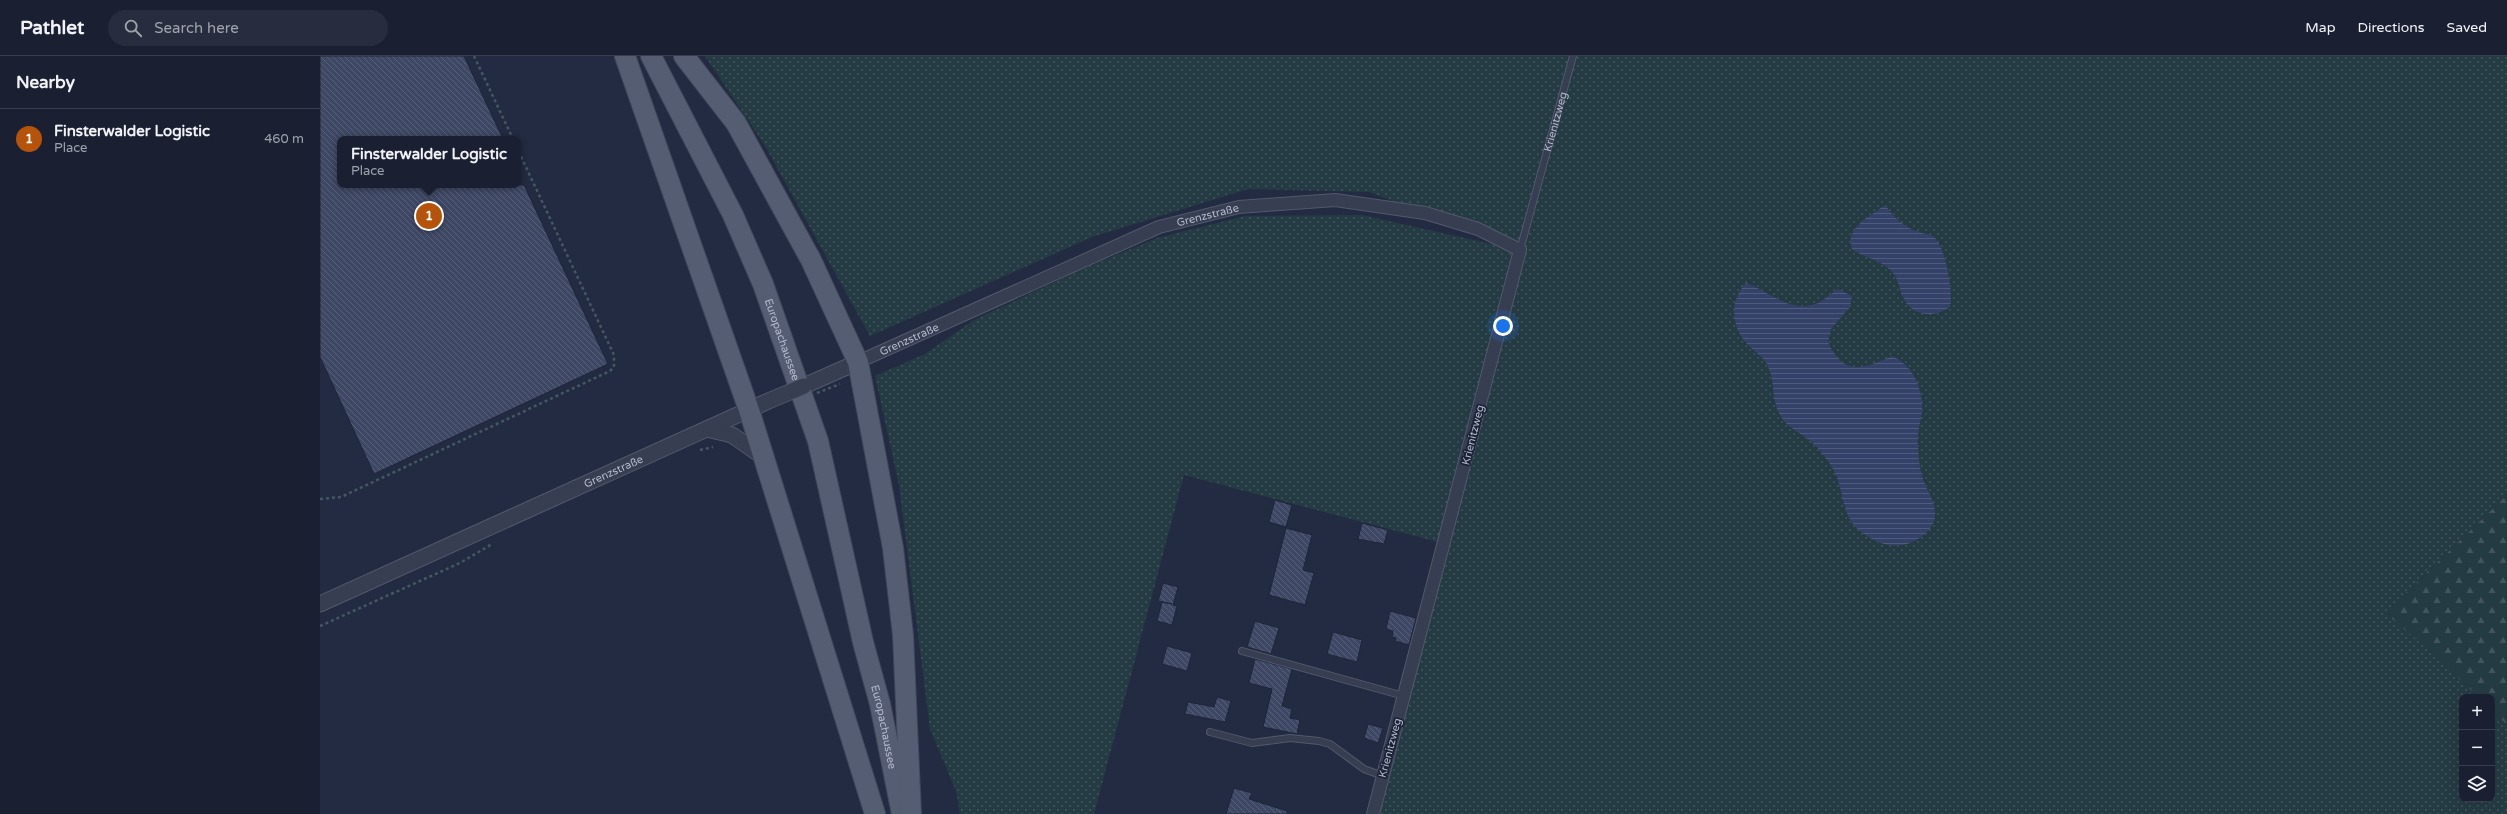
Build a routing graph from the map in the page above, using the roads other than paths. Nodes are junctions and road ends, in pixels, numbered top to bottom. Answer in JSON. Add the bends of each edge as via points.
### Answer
{"nodes":[{"id":1,"x":625,"y":56,"type":"edge"},
{"id":2,"x":651,"y":56,"type":"edge"},
{"id":3,"x":684,"y":56,"type":"edge"},
{"id":4,"x":1574,"y":56,"type":"edge"},
{"id":5,"x":1520,"y":250,"type":"junction"},
{"id":6,"x":858,"y":362,"type":"junction"},
{"id":7,"x":758,"y":406,"type":"junction"},
{"id":8,"x":707,"y":429,"type":"junction"},
{"id":9,"x":762,"y":456,"type":"junction"},
{"id":10,"x":320,"y":604,"type":"edge"},
{"id":11,"x":863,"y":642,"type":"junction"},
{"id":12,"x":1242,"y":651,"type":"dead end"},
{"id":13,"x":1404,"y":696,"type":"junction"},
{"id":14,"x":1210,"y":732,"type":"dead end"},
{"id":15,"x":1383,"y":776,"type":"junction"},
{"id":16,"x":875,"y":814,"type":"edge"},
{"id":17,"x":888,"y":814,"type":"edge"},
{"id":18,"x":902,"y":814,"type":"edge"},
{"id":19,"x":912,"y":814,"type":"edge"},
{"id":20,"x":1373,"y":814,"type":"edge"}],
"edges":[{"from":1,"to":7,"type":"main road"},
{"from":2,"to":11,"type":"main road","name":"Europachaussee","via":[[733,215],[783,336],[818,441]]},
{"from":3,"to":6,"type":"main road","via":[[736,123],[812,260]]},
{"from":4,"to":5,"type":"lane","name":"Krienitzweg"},
{"from":5,"to":6,"type":"street","name":"Grenzstraße","via":[[1478,229],[1425,214],[1335,200],[1239,207],[1159,227]]},
{"from":5,"to":13,"type":"street","name":"Krienitzweg"},
{"from":6,"to":7,"type":"street","name":"Grenzstraße","bridge":true},
{"from":6,"to":19,"type":"main road","via":[[893,548],[903,635]]},
{"from":7,"to":8,"type":"street","name":"Grenzstraße"},
{"from":7,"to":9,"type":"main road"},
{"from":8,"to":9,"type":"street","via":[[732,435]]},
{"from":8,"to":10,"type":"street","name":"Grenzstraße"},
{"from":9,"to":16,"type":"main road"},
{"from":11,"to":17,"type":"main road","name":"Europachaussee","via":[[869,707]]},
{"from":11,"to":18,"type":"main road","name":"Europachaussee","via":[[880,704]]},
{"from":12,"to":13,"type":"lane"},
{"from":13,"to":15,"type":"street","name":"Krienitzweg"},
{"from":14,"to":15,"type":"lane","via":[[1252,743],[1290,738],[1319,741],[1330,744],[1364,769]]},
{"from":15,"to":20,"type":"street","name":"Krienitzweg"}]}
